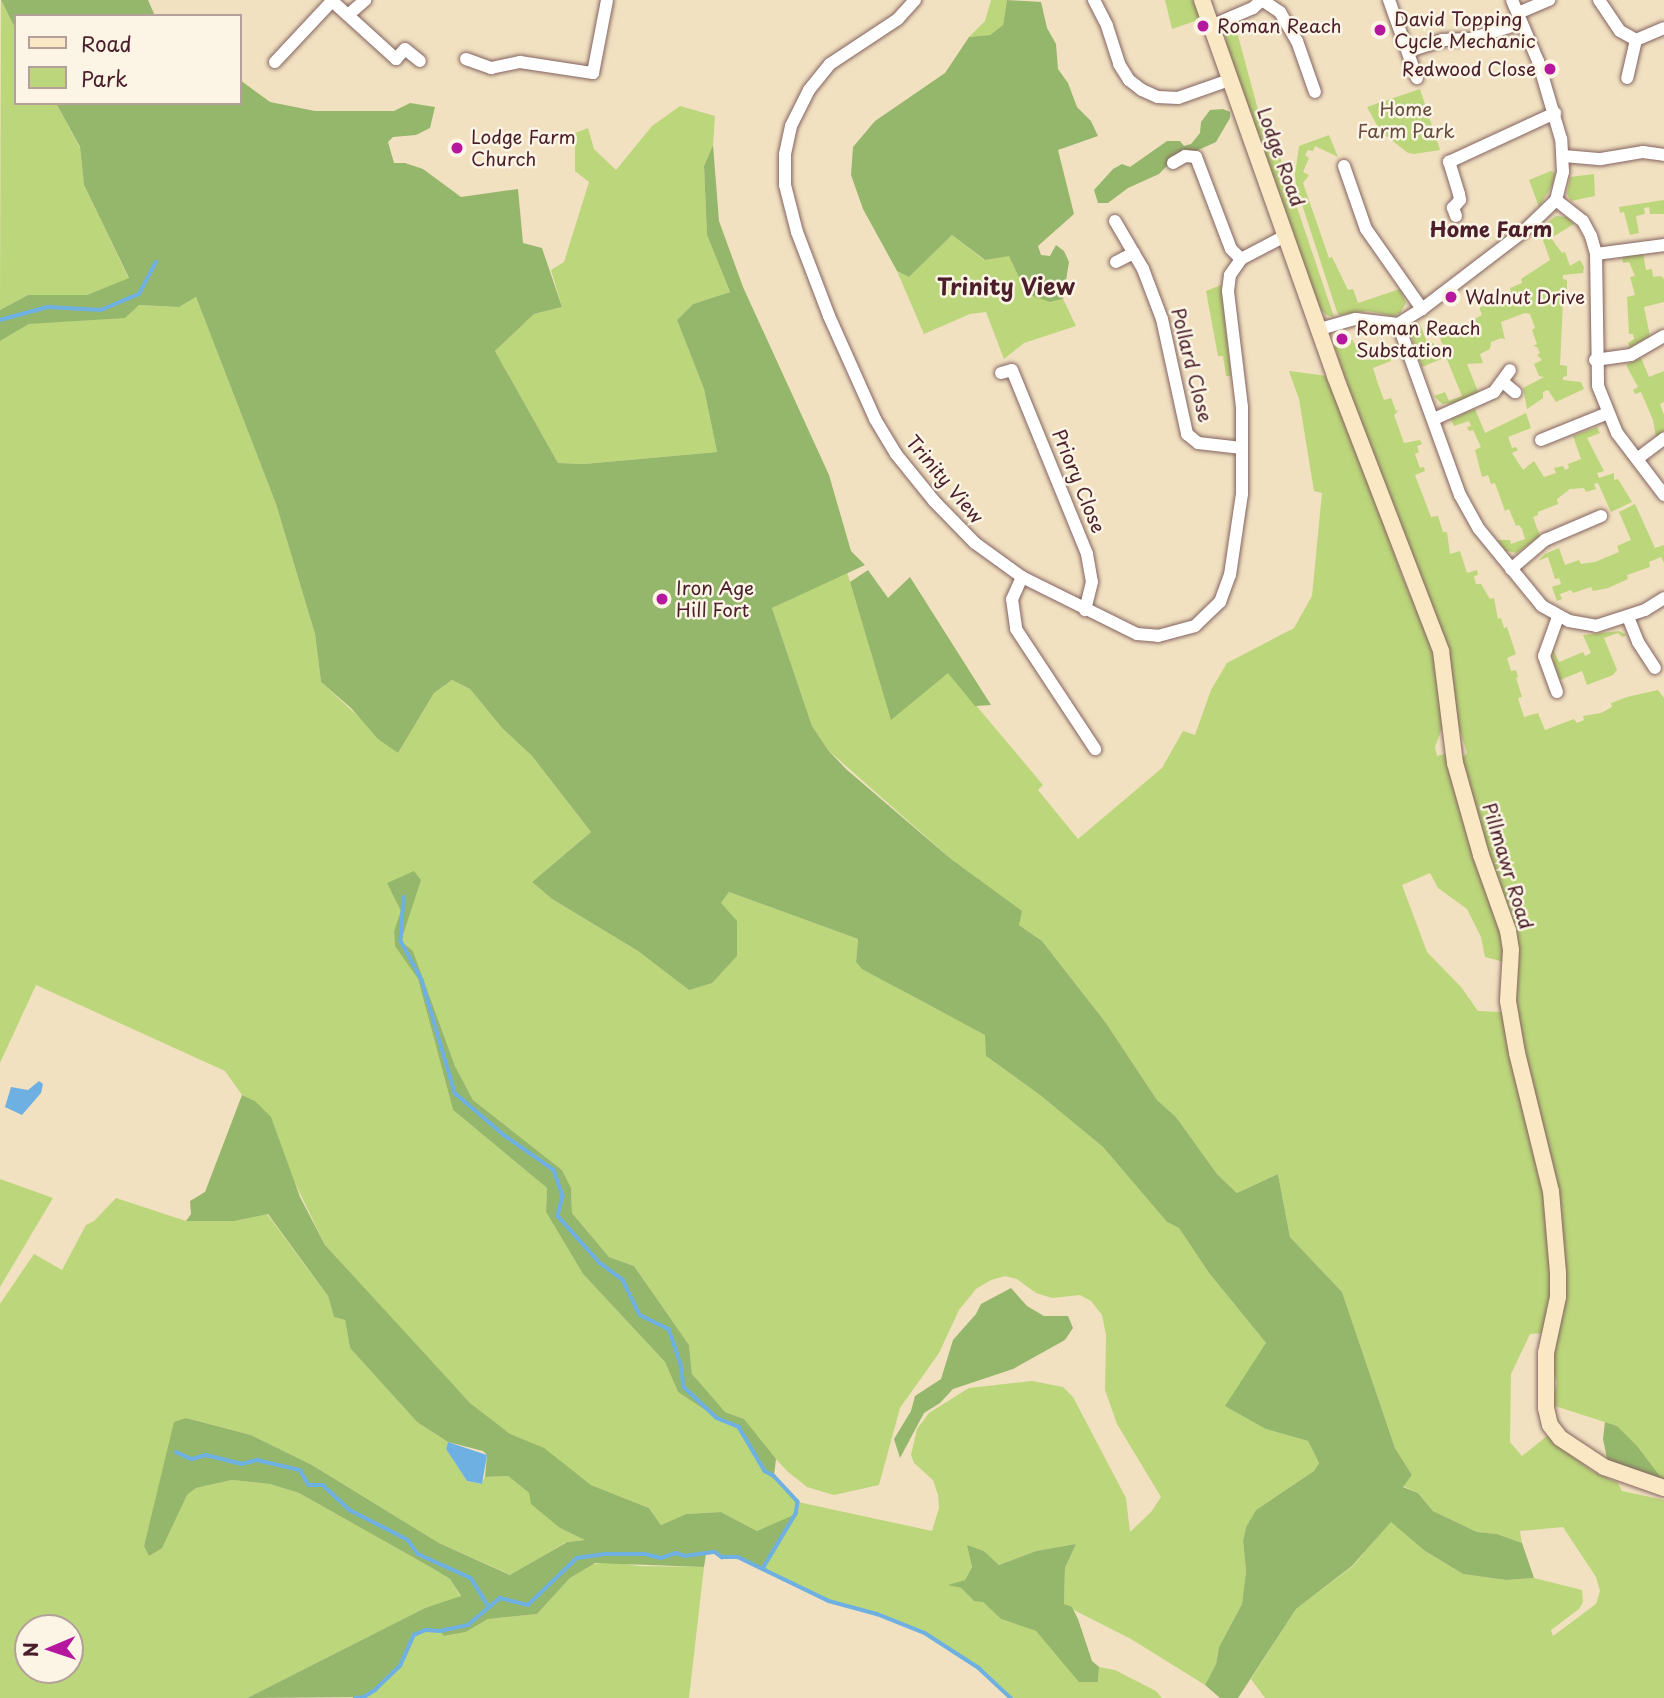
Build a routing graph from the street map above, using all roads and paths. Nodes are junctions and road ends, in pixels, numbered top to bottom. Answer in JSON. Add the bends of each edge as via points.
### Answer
{"nodes":[{"id":1,"x":365,"y":0,"type":"edge"},
{"id":2,"x":607,"y":0,"type":"edge"},
{"id":3,"x":915,"y":0,"type":"edge"},
{"id":4,"x":1094,"y":0,"type":"edge"},
{"id":5,"x":1202,"y":0,"type":"edge"},
{"id":6,"x":1262,"y":0,"type":"edge"},
{"id":7,"x":1389,"y":0,"type":"edge"},
{"id":8,"x":1512,"y":0,"type":"edge"},
{"id":9,"x":1549,"y":0,"type":"edge"},
{"id":10,"x":1600,"y":0,"type":"edge"},
{"id":11,"x":332,"y":1,"type":"edge"},
{"id":12,"x":348,"y":15,"type":"junction"},
{"id":13,"x":1520,"y":18,"type":"junction"},
{"id":14,"x":1211,"y":26,"type":"junction"},
{"id":15,"x":1664,"y":28,"type":"edge"},
{"id":16,"x":1636,"y":40,"type":"junction"},
{"id":17,"x":1409,"y":51,"type":"junction"},
{"id":18,"x":466,"y":59,"type":"dead end"},
{"id":19,"x":420,"y":61,"type":"dead end"},
{"id":20,"x":275,"y":62,"type":"dead end"},
{"id":21,"x":1417,"y":78,"type":"dead end"},
{"id":22,"x":1627,"y":78,"type":"dead end"},
{"id":23,"x":1229,"y":80,"type":"junction"},
{"id":24,"x":1315,"y":92,"type":"dead end"},
{"id":25,"x":1555,"y":113,"type":"junction"},
{"id":26,"x":1664,"y":155,"type":"edge"},
{"id":27,"x":1564,"y":156,"type":"junction"},
{"id":28,"x":1173,"y":163,"type":"dead end"},
{"id":29,"x":1343,"y":166,"type":"dead end"},
{"id":30,"x":1556,"y":200,"type":"junction"},
{"id":31,"x":1213,"y":201,"type":"junction"},
{"id":32,"x":1199,"y":204,"type":"dead end"},
{"id":33,"x":1456,"y":216,"type":"dead end"},
{"id":34,"x":1115,"y":221,"type":"dead end"},
{"id":35,"x":1287,"y":235,"type":"junction"},
{"id":36,"x":1664,"y":245,"type":"edge"},
{"id":37,"x":1134,"y":253,"type":"junction"},
{"id":38,"x":1596,"y":254,"type":"junction"},
{"id":39,"x":1241,"y":260,"type":"junction"},
{"id":40,"x":1115,"y":262,"type":"dead end"},
{"id":41,"x":1422,"y":309,"type":"junction"},
{"id":42,"x":1398,"y":324,"type":"junction"},
{"id":43,"x":1320,"y":329,"type":"junction"},
{"id":44,"x":1664,"y":336,"type":"edge"},
{"id":45,"x":1595,"y":360,"type":"junction"},
{"id":46,"x":1005,"y":367,"type":"dead end"},
{"id":47,"x":1510,"y":370,"type":"dead end"},
{"id":48,"x":1503,"y":382,"type":"junction"},
{"id":49,"x":1515,"y":392,"type":"dead end"},
{"id":50,"x":1608,"y":413,"type":"junction"},
{"id":51,"x":1434,"y":419,"type":"junction"},
{"id":52,"x":1664,"y":439,"type":"edge"},
{"id":53,"x":1541,"y":440,"type":"dead end"},
{"id":54,"x":1242,"y":448,"type":"junction"},
{"id":55,"x":1637,"y":459,"type":"junction"},
{"id":56,"x":1664,"y":495,"type":"edge"},
{"id":57,"x":1601,"y":516,"type":"dead end"},
{"id":58,"x":1511,"y":569,"type":"junction"},
{"id":59,"x":1022,"y":577,"type":"junction"},
{"id":60,"x":1664,"y":598,"type":"edge"},
{"id":61,"x":1085,"y":610,"type":"junction"},
{"id":62,"x":1558,"y":617,"type":"junction"},
{"id":63,"x":1628,"y":617,"type":"junction"},
{"id":64,"x":1656,"y":668,"type":"dead end"},
{"id":65,"x":1551,"y":688,"type":"dead end"},
{"id":66,"x":1095,"y":749,"type":"dead end"},
{"id":67,"x":1664,"y":1488,"type":"edge"}],
"edges":[{"from":1,"to":12,"type":"street"},
{"from":2,"to":18,"type":"street","via":[[593,73],[520,62],[491,68]]},
{"from":3,"to":59,"type":"street","name":"Trinity View","via":[[898,19],[830,64],[808,90],[791,126],[785,186],[829,316],[874,419],[934,501],[975,543]]},
{"from":4,"to":23,"type":"street","via":[[1119,64],[1142,89],[1158,97],[1178,98]]},
{"from":5,"to":14,"type":"street","name":"Lodge Road"},
{"from":6,"to":14,"type":"street"},
{"from":6,"to":24,"type":"street","via":[[1280,12],[1297,41]]},
{"from":7,"to":17,"type":"street"},
{"from":8,"to":13,"type":"street"},
{"from":9,"to":13,"type":"street"},
{"from":10,"to":16,"type":"street","via":[[1620,31]]},
{"from":11,"to":12,"type":"street"},
{"from":11,"to":20,"type":"street"},
{"from":12,"to":19,"type":"street","via":[[396,59],[405,49]]},
{"from":13,"to":17,"type":"street","via":[[1482,36],[1442,40]]},
{"from":13,"to":25,"type":"street"},
{"from":14,"to":23,"type":"street","name":"Lodge Road"},
{"from":15,"to":16,"type":"street"},
{"from":16,"to":22,"type":"street"},
{"from":17,"to":21,"type":"street"},
{"from":23,"to":35,"type":"street","name":"Lodge Road"},
{"from":25,"to":27,"type":"street"},
{"from":25,"to":33,"type":"street","via":[[1449,162],[1460,200],[1453,208]]},
{"from":26,"to":27,"type":"street"},
{"from":27,"to":30,"type":"street"},
{"from":28,"to":31,"type":"street","via":[[1185,156],[1196,157]]},
{"from":29,"to":41,"type":"street","via":[[1366,229]]},
{"from":30,"to":38,"type":"street","via":[[1583,221]]},
{"from":30,"to":41,"type":"street","via":[[1542,216]]},
{"from":31,"to":32,"type":"street"},
{"from":31,"to":39,"type":"street","via":[[1231,249]]},
{"from":34,"to":37,"type":"street","name":"Pollard Close"},
{"from":35,"to":39,"type":"street"},
{"from":35,"to":43,"type":"street","name":"Lodge Road"},
{"from":36,"to":38,"type":"street"},
{"from":37,"to":40,"type":"street"},
{"from":37,"to":54,"type":"street","name":"Pollard Close","via":[[1162,318],[1187,434],[1198,443]]},
{"from":38,"to":45,"type":"street"},
{"from":39,"to":54,"type":"street","name":"Trinity View","via":[[1230,275],[1228,292],[1238,362]]},
{"from":41,"to":42,"type":"street"},
{"from":42,"to":43,"type":"street","via":[[1356,319]]},
{"from":42,"to":51,"type":"street"},
{"from":43,"to":67,"type":"street","name":"Pillmawr Road","via":[[1394,536],[1440,648],[1455,763],[1508,931],[1508,1001],[1551,1191],[1558,1273],[1558,1297],[1546,1353],[1550,1425],[1560,1438],[1604,1467]]},
{"from":44,"to":45,"type":"street","via":[[1631,355]]},
{"from":45,"to":50,"type":"street"},
{"from":46,"to":61,"type":"street","name":"Priory Close","via":[[1087,554],[1092,582]]},
{"from":47,"to":48,"type":"street"},
{"from":48,"to":49,"type":"street"},
{"from":48,"to":51,"type":"street","via":[[1494,392]]},
{"from":50,"to":53,"type":"street"},
{"from":50,"to":55,"type":"street"},
{"from":51,"to":58,"type":"street","via":[[1460,495],[1479,529]]},
{"from":52,"to":55,"type":"street"},
{"from":54,"to":61,"type":"street","name":"Trinity View","via":[[1230,575],[1220,602],[1208,616],[1181,632],[1158,636],[1137,634]]},
{"from":55,"to":56,"type":"street"},
{"from":57,"to":58,"type":"street","via":[[1545,540]]},
{"from":58,"to":62,"type":"street","via":[[1542,606]]},
{"from":59,"to":61,"type":"street","name":"Trinity View"},
{"from":59,"to":66,"type":"street","via":[[1012,598],[1016,629]]},
{"from":60,"to":63,"type":"street"},
{"from":62,"to":63,"type":"street","via":[[1596,626]]},
{"from":62,"to":65,"type":"street","via":[[1544,656]]},
{"from":63,"to":64,"type":"street"}]}
